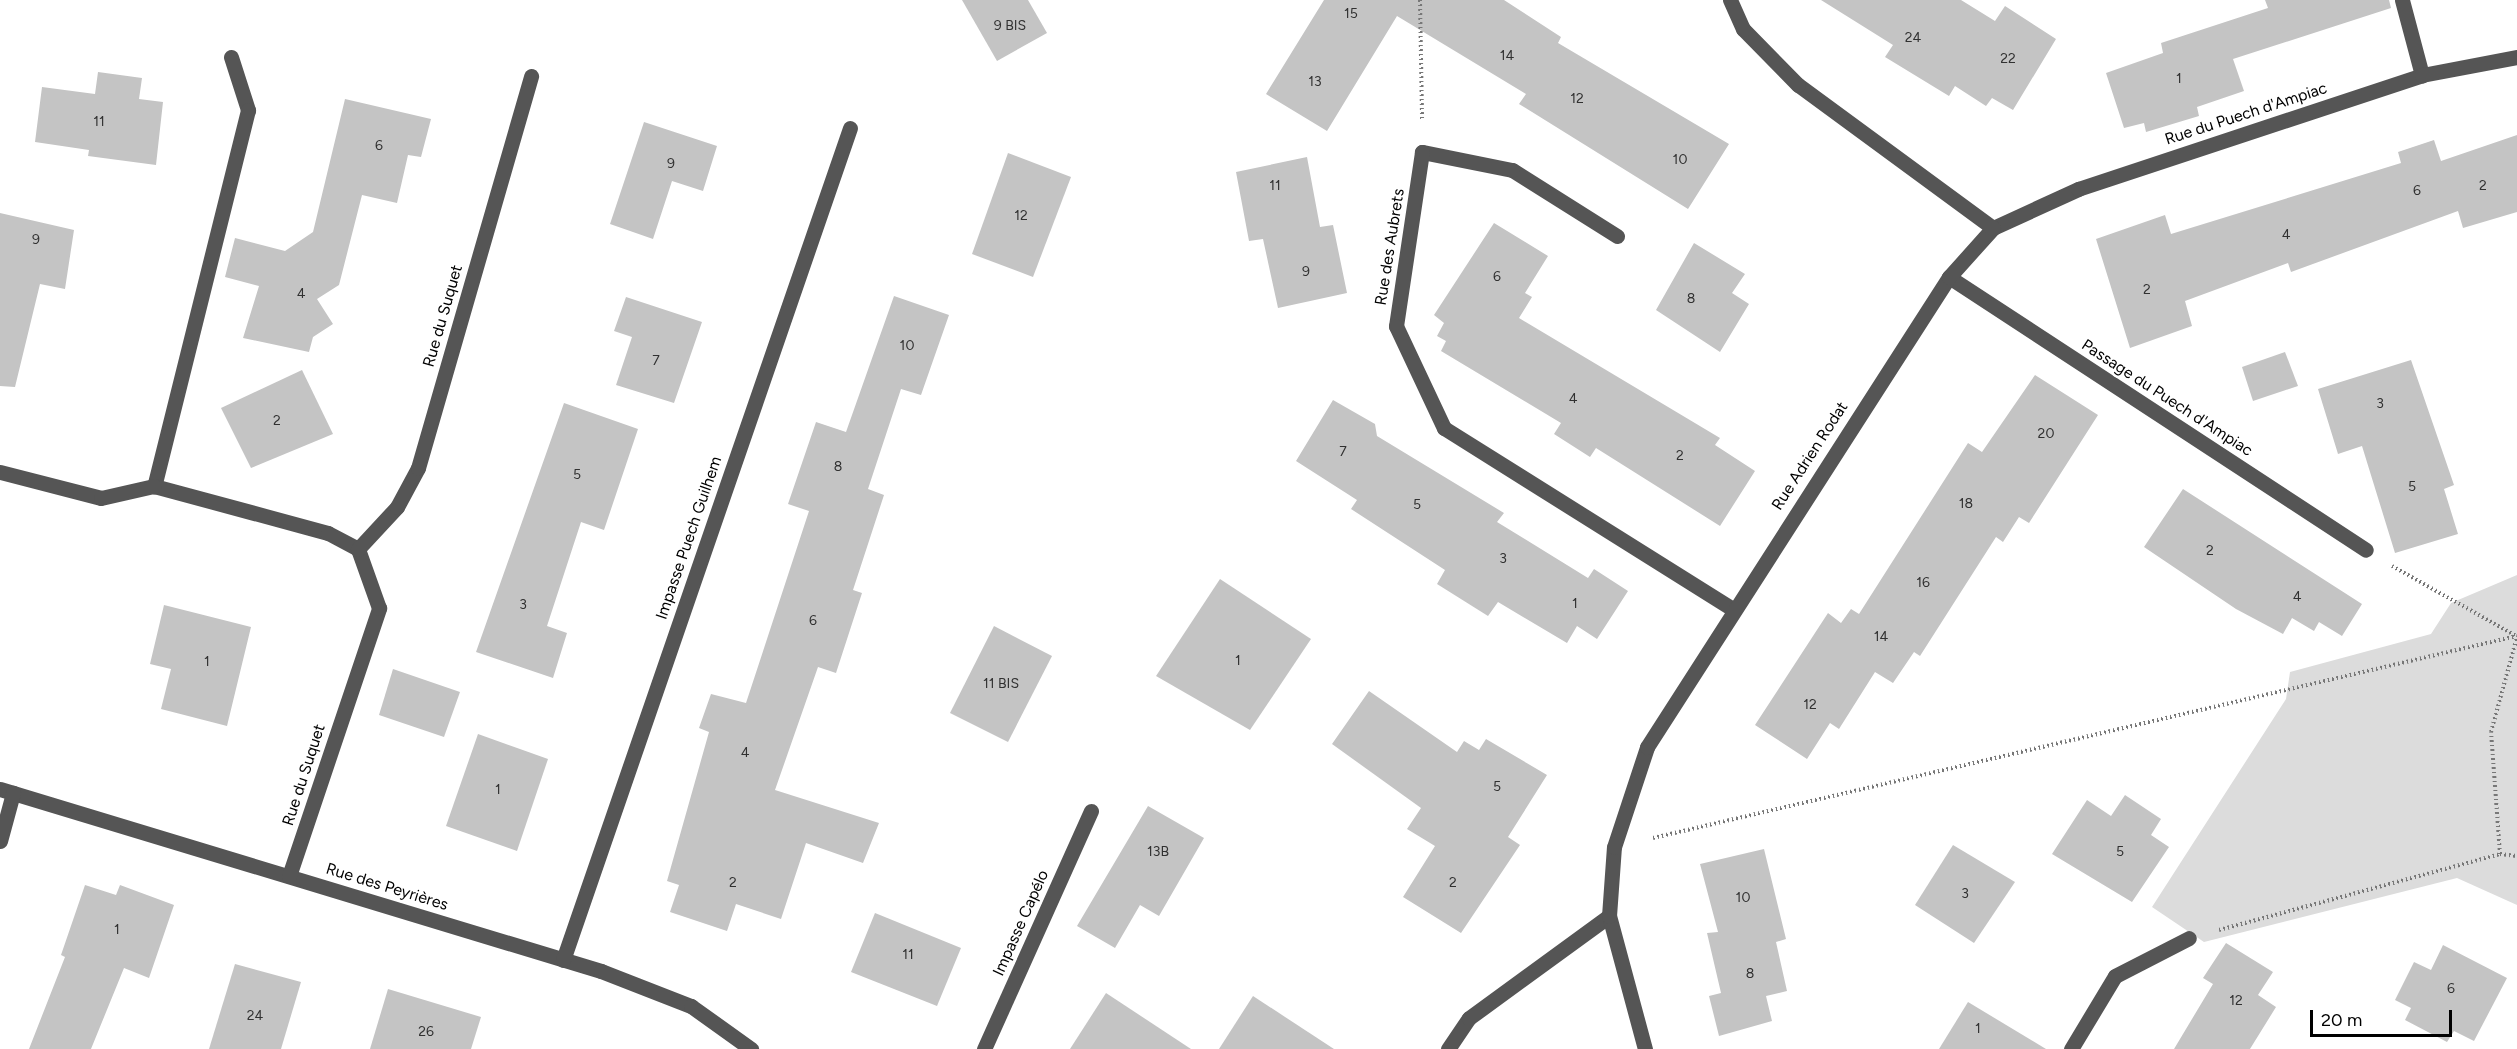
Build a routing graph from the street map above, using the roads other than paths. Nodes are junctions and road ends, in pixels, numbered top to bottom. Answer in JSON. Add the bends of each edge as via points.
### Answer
{"nodes":[{"id":1,"x":1730,"y":0,"type":"edge"},
{"id":2,"x":2402,"y":0,"type":"edge"},
{"id":3,"x":231,"y":57,"type":"dead end"},
{"id":4,"x":2517,"y":57,"type":"edge"},
{"id":5,"x":2422,"y":75,"type":"junction"},
{"id":6,"x":531,"y":76,"type":"dead end"},
{"id":7,"x":850,"y":128,"type":"dead end"},
{"id":8,"x":1993,"y":228,"type":"junction"},
{"id":9,"x":1617,"y":236,"type":"dead end"},
{"id":10,"x":1949,"y":277,"type":"junction"},
{"id":11,"x":0,"y":472,"type":"edge"},
{"id":12,"x":154,"y":486,"type":"junction"},
{"id":13,"x":358,"y":549,"type":"junction"},
{"id":14,"x":2366,"y":550,"type":"road end"},
{"id":15,"x":1732,"y":609,"type":"junction"},
{"id":16,"x":6,"y":791,"type":"edge"},
{"id":17,"x":1091,"y":812,"type":"dead end"},
{"id":18,"x":0,"y":840,"type":"edge"},
{"id":19,"x":289,"y":876,"type":"junction"},
{"id":20,"x":1609,"y":916,"type":"junction"},
{"id":21,"x":2189,"y":938,"type":"road end"},
{"id":22,"x":563,"y":960,"type":"junction"},
{"id":23,"x":751,"y":1049,"type":"edge"},
{"id":24,"x":984,"y":1049,"type":"edge"},
{"id":25,"x":1448,"y":1049,"type":"edge"},
{"id":26,"x":1645,"y":1049,"type":"edge"},
{"id":27,"x":2071,"y":1049,"type":"edge"}],
"edges":[{"from":1,"to":8,"type":"street","via":[[1743,29],[1798,85]]},
{"from":2,"to":5,"type":"street"},
{"from":3,"to":12,"type":"street","via":[[248,110]]},
{"from":4,"to":5,"type":"street","name":"Rue du Puech d'Ampiac"},
{"from":5,"to":8,"type":"street","name":"Rue du Puech d'Ampiac","via":[[2078,189]]},
{"from":6,"to":13,"type":"street","name":"Rue du Suquet","via":[[418,468],[397,507]]},
{"from":7,"to":22,"type":"street","name":"Impasse Puech Guilhem"},
{"from":8,"to":10,"type":"street","name":"Rue Adrien Rodat"},
{"from":9,"to":15,"type":"street","name":"Rue des Aubrets","via":[[1512,170],[1422,152],[1396,326],[1444,428]]},
{"from":10,"to":14,"type":"street","name":"Passage du Puech d'Ampiac"},
{"from":10,"to":15,"type":"street","name":"Rue Adrien Rodat"},
{"from":11,"to":12,"type":"street","via":[[101,498]]},
{"from":12,"to":13,"type":"street","via":[[328,533]]},
{"from":13,"to":19,"type":"street","name":"Rue du Suquet","via":[[379,608]]},
{"from":15,"to":20,"type":"street","name":"Rue Adrien Rodat","via":[[1647,747],[1614,847]]},
{"from":16,"to":18,"type":"street"},
{"from":16,"to":19,"type":"street","name":"Rue des Peyrières"},
{"from":17,"to":24,"type":"street","name":"Impasse Capélo"},
{"from":19,"to":22,"type":"street","name":"Rue des Peyrières"},
{"from":20,"to":25,"type":"street","via":[[1469,1018]]},
{"from":20,"to":26,"type":"street","name":"Rue Adrien Rodat"},
{"from":21,"to":27,"type":"street","via":[[2115,976]]},
{"from":22,"to":23,"type":"street","name":"Rue des Peyrières","via":[[691,1006]]}]}
